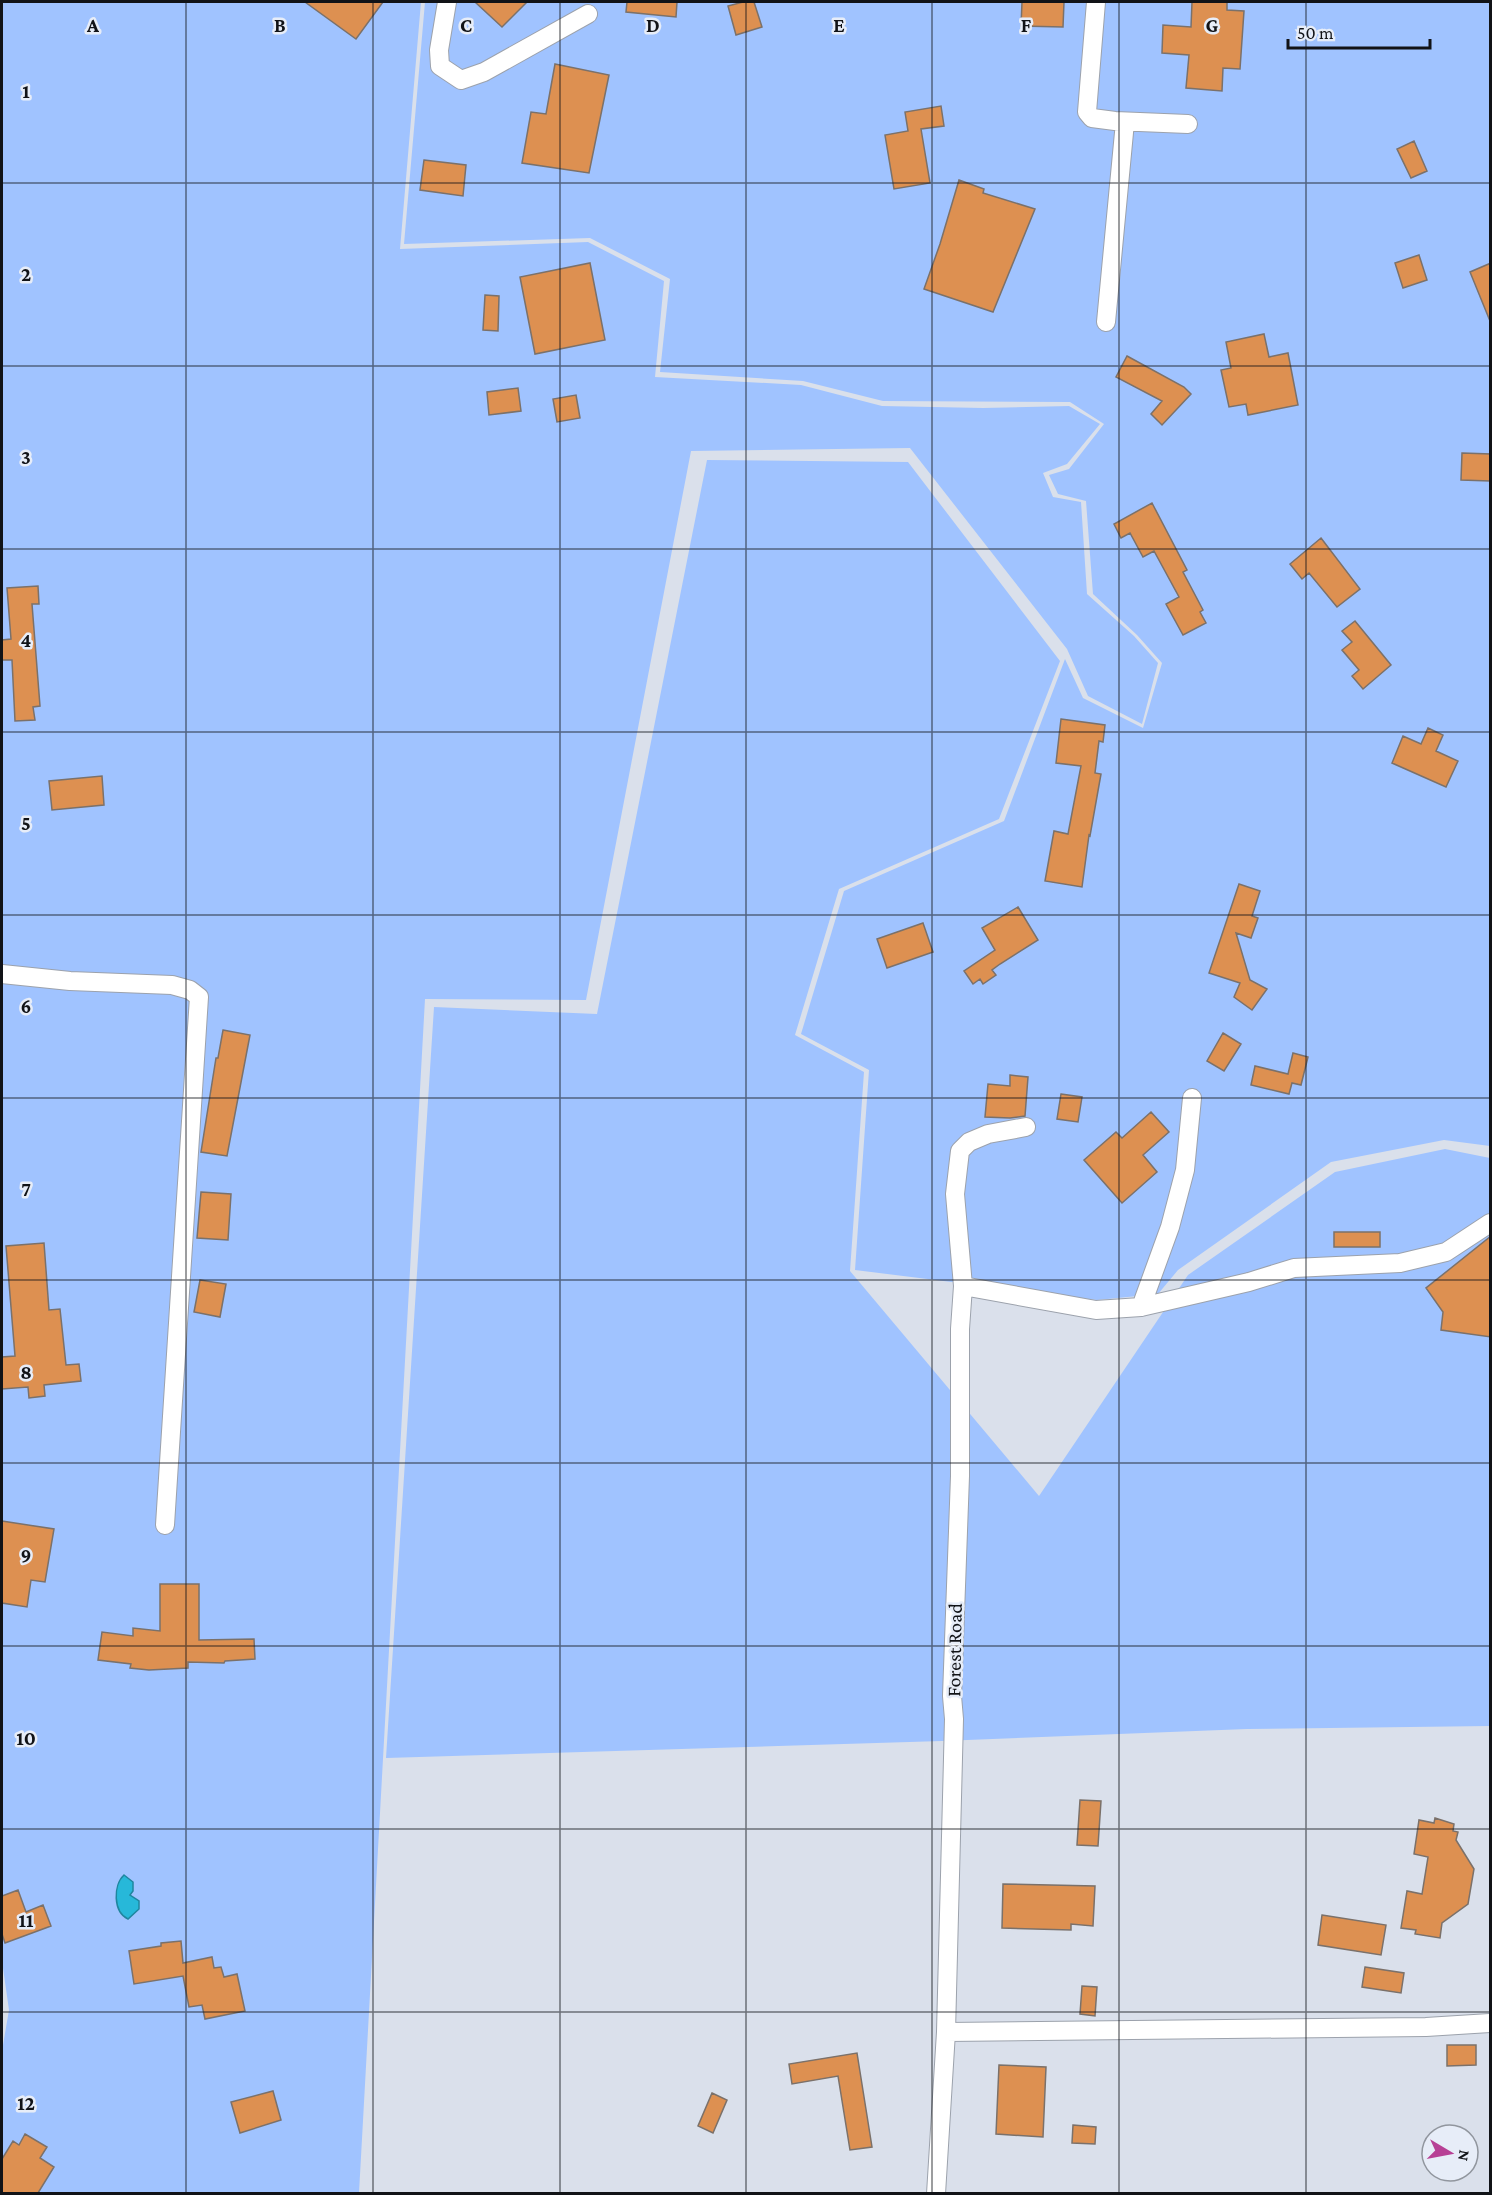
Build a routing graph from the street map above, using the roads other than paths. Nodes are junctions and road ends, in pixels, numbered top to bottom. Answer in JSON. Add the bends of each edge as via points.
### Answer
{"nodes":[{"id":1,"x":447,"y":2,"type":"edge"},
{"id":2,"x":1096,"y":2,"type":"edge"},
{"id":3,"x":588,"y":14,"type":"dead end"},
{"id":4,"x":1125,"y":122,"type":"junction"},
{"id":5,"x":1188,"y":124,"type":"dead end"},
{"id":6,"x":1106,"y":322,"type":"dead end"},
{"id":7,"x":2,"y":974,"type":"edge"},
{"id":8,"x":1192,"y":1098,"type":"dead end"},
{"id":9,"x":1026,"y":1127,"type":"dead end"},
{"id":10,"x":1491,"y":1223,"type":"edge"},
{"id":11,"x":963,"y":1286,"type":"junction"},
{"id":12,"x":1141,"y":1307,"type":"junction"},
{"id":13,"x":165,"y":1525,"type":"dead end"},
{"id":14,"x":1491,"y":2023,"type":"edge"},
{"id":15,"x":946,"y":2032,"type":"junction"},
{"id":16,"x":936,"y":2193,"type":"edge"}],
"edges":[{"from":1,"to":3,"type":"street","via":[[440,66],[461,80],[484,72]]},
{"from":2,"to":4,"type":"street","via":[[1087,112],[1092,118]]},
{"from":4,"to":5,"type":"street"},
{"from":4,"to":6,"type":"street"},
{"from":7,"to":13,"type":"street","via":[[172,985],[190,990],[198,997]]},
{"from":8,"to":12,"type":"street","via":[[1185,1170],[1170,1227]]},
{"from":9,"to":11,"type":"street","name":"Forest Road","via":[[988,1134],[969,1142],[960,1151],[955,1194]]},
{"from":10,"to":12,"type":"street","via":[[1446,1252],[1400,1263],[1294,1268]]},
{"from":11,"to":12,"type":"street","via":[[1096,1310]]},
{"from":11,"to":15,"type":"street","name":"Forest Road"},
{"from":14,"to":15,"type":"street"},
{"from":15,"to":16,"type":"street","name":"Forest Road"}]}
